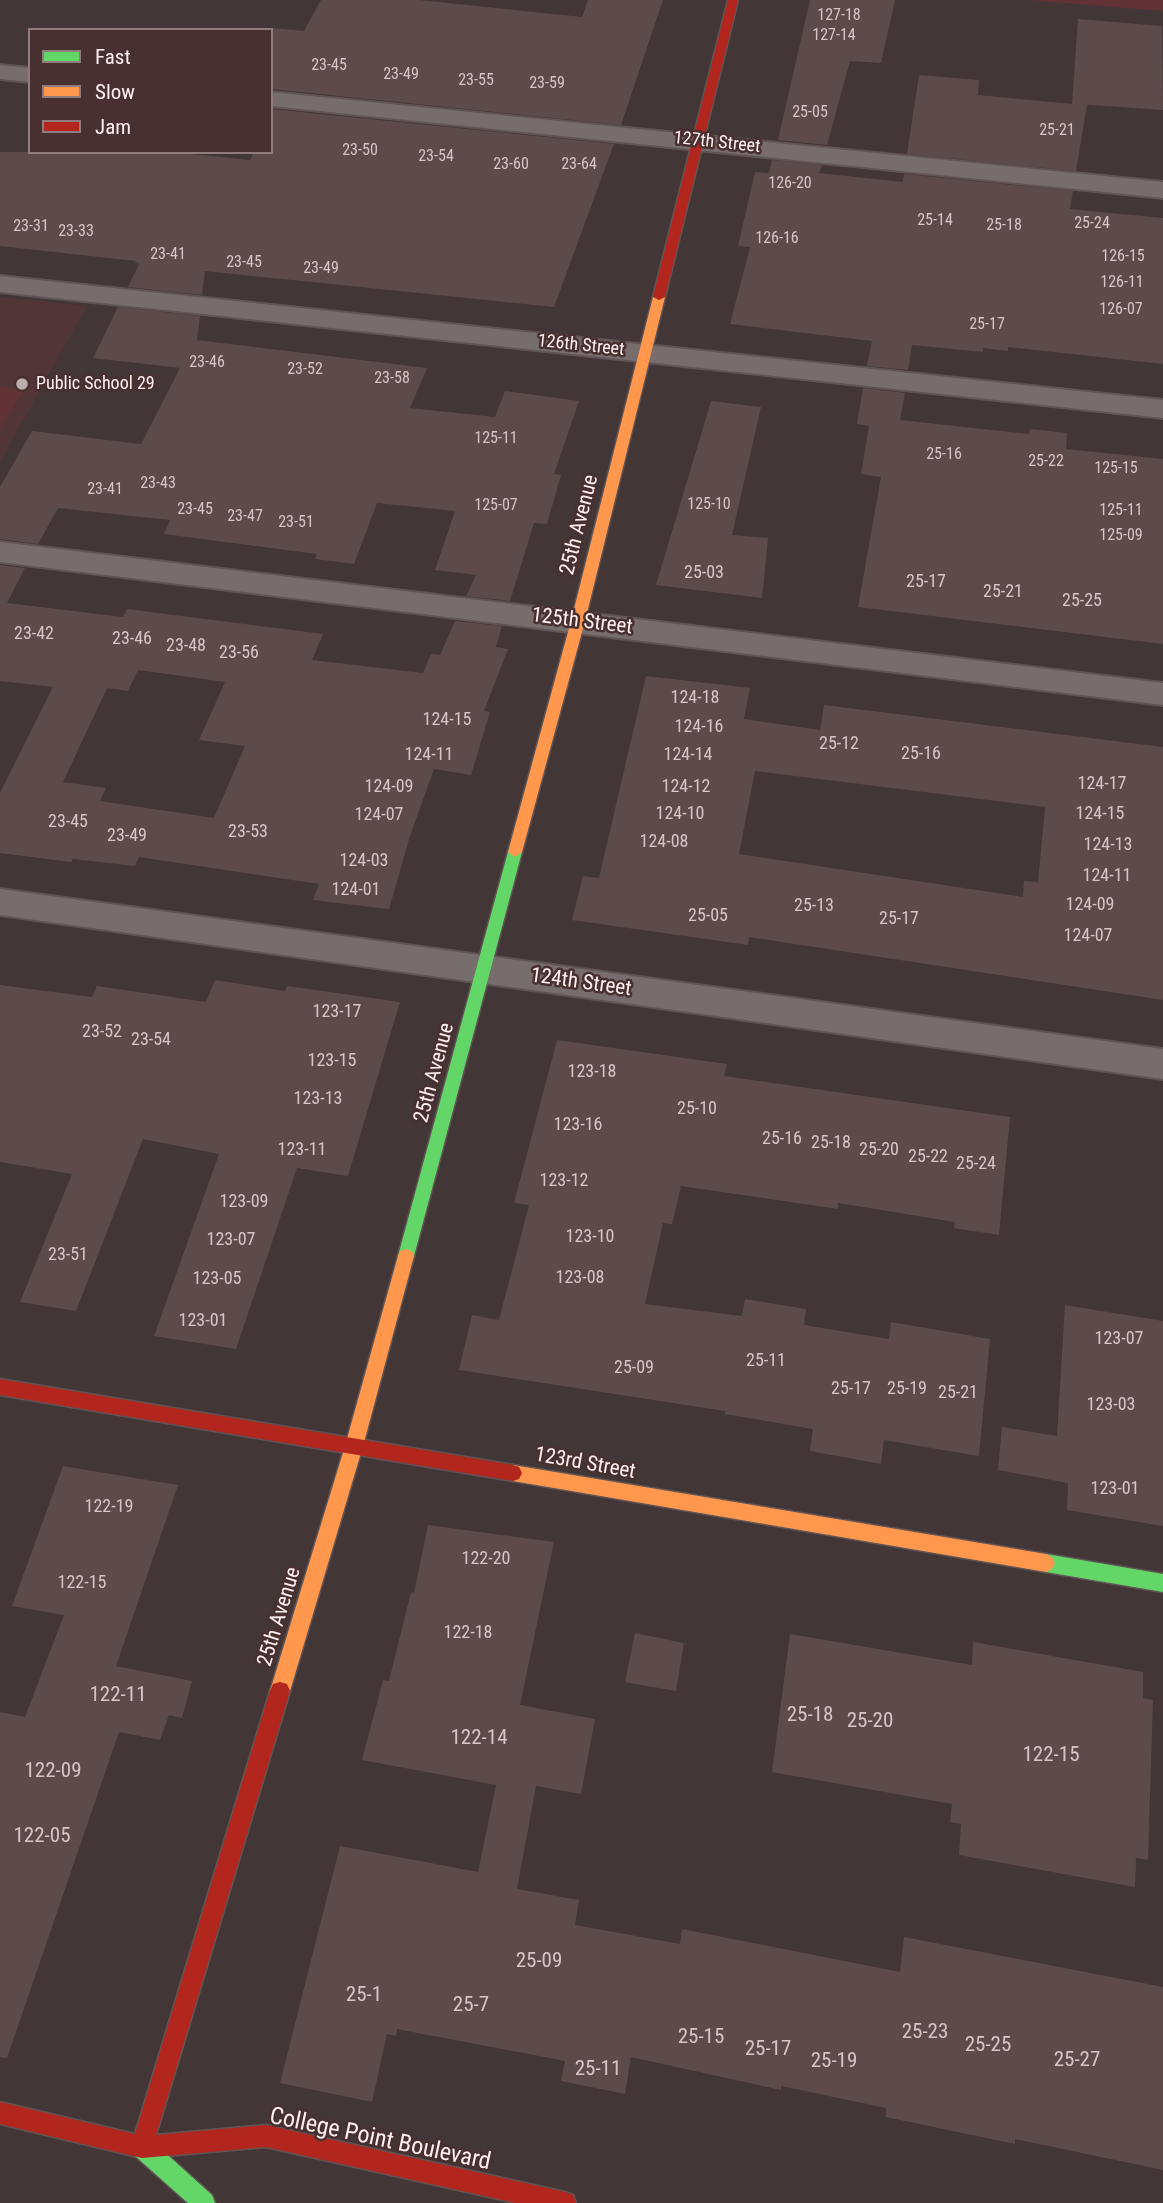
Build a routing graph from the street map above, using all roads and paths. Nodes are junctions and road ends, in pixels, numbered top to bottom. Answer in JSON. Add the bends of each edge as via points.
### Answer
{"nodes":[{"id":1,"x":733,"y":0,"type":"edge"},
{"id":2,"x":0,"y":72,"type":"edge"},
{"id":3,"x":28,"y":75,"type":"edge"},
{"id":4,"x":273,"y":99,"type":"edge"},
{"id":5,"x":697,"y":141,"type":"junction"},
{"id":6,"x":1163,"y":190,"type":"edge"},
{"id":7,"x":0,"y":284,"type":"edge"},
{"id":8,"x":645,"y":353,"type":"junction"},
{"id":9,"x":1163,"y":409,"type":"edge"},
{"id":10,"x":0,"y":552,"type":"edge"},
{"id":11,"x":578,"y":621,"type":"junction"},
{"id":12,"x":1163,"y":694,"type":"edge"},
{"id":13,"x":0,"y":902,"type":"edge"},
{"id":14,"x":485,"y":970,"type":"junction"},
{"id":15,"x":1163,"y":1064,"type":"edge"},
{"id":16,"x":0,"y":1387,"type":"edge"},
{"id":17,"x":354,"y":1446,"type":"junction"},
{"id":18,"x":1163,"y":1583,"type":"edge"},
{"id":19,"x":0,"y":2113,"type":"edge"},
{"id":20,"x":142,"y":2147,"type":"junction"},
{"id":21,"x":204,"y":2203,"type":"edge"},
{"id":22,"x":565,"y":2203,"type":"edge"}],
"edges":[{"from":1,"to":5,"type":"street","name":"25th Avenue"},
{"from":2,"to":3,"type":"street"},
{"from":4,"to":5,"type":"street","name":"127th Street"},
{"from":5,"to":6,"type":"street","name":"127th Street"},
{"from":5,"to":8,"type":"street","name":"25th Avenue"},
{"from":7,"to":8,"type":"street","name":"126th Street"},
{"from":8,"to":9,"type":"street","name":"126th Street"},
{"from":8,"to":11,"type":"street","name":"25th Avenue"},
{"from":10,"to":11,"type":"street","name":"125th Street"},
{"from":11,"to":12,"type":"street","name":"125th Street"},
{"from":11,"to":14,"type":"street","name":"25th Avenue"},
{"from":13,"to":14,"type":"street","name":"124th Street"},
{"from":14,"to":15,"type":"street","name":"124th Street"},
{"from":14,"to":17,"type":"street","name":"25th Avenue"},
{"from":16,"to":17,"type":"street","name":"123rd Street"},
{"from":17,"to":18,"type":"street","name":"123rd Street"},
{"from":17,"to":20,"type":"street","name":"25th Avenue"},
{"from":19,"to":20,"type":"street","name":"College Point Boulevard"},
{"from":20,"to":21,"type":"street","name":"College Point Boulevard"},
{"from":20,"to":22,"type":"street","name":"College Point Boulevard","via":[[266,2136]]}]}
